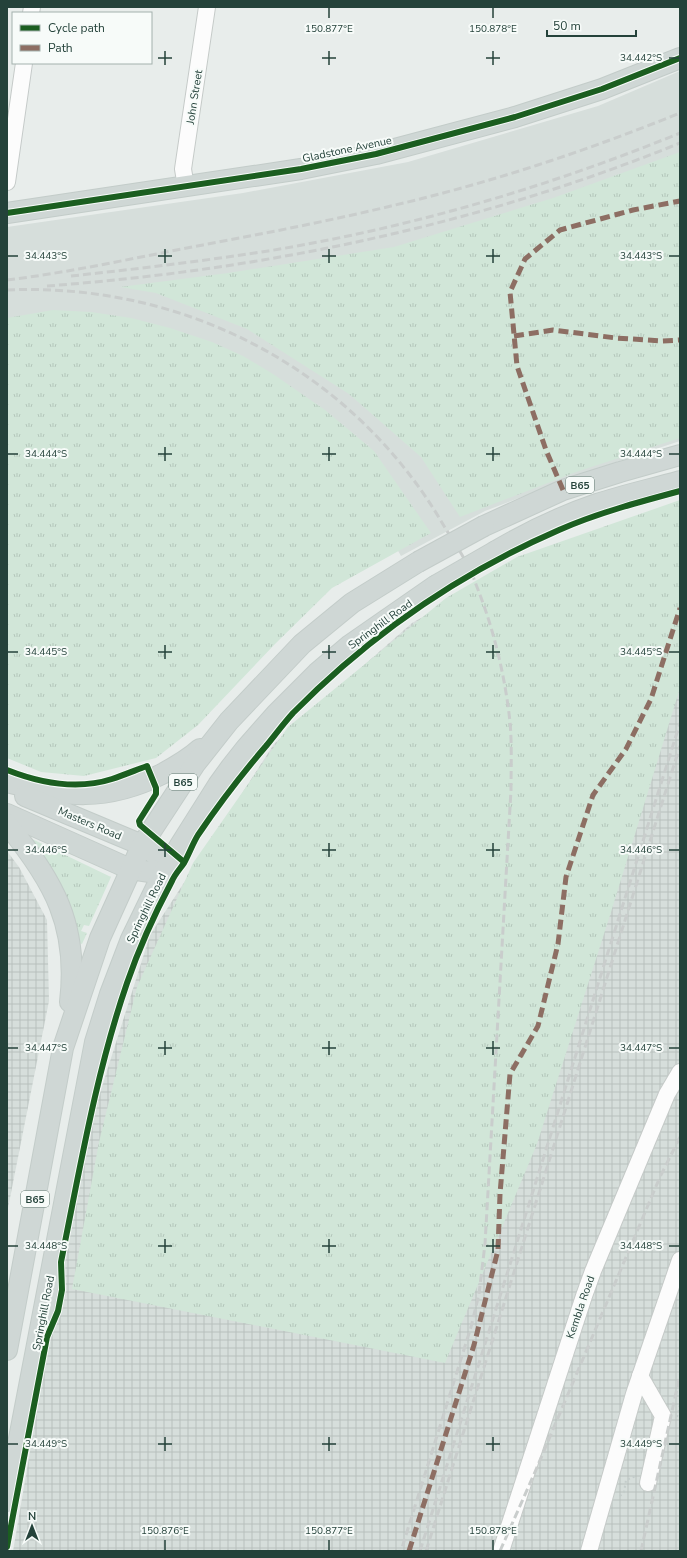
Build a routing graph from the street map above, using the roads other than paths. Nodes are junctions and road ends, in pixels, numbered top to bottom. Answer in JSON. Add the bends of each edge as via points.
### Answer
{"nodes":[{"id":1,"x":207,"y":7,"type":"edge"},
{"id":2,"x":680,"y":58,"type":"edge"},
{"id":3,"x":24,"y":64,"type":"edge"},
{"id":4,"x":7,"y":182,"type":"edge"},
{"id":5,"x":186,"y":187,"type":"junction"},
{"id":6,"x":8,"y":210,"type":"edge"},
{"id":7,"x":680,"y":455,"type":"edge"},
{"id":8,"x":680,"y":481,"type":"edge"},
{"id":9,"x":229,"y":721,"type":"junction"},
{"id":10,"x":7,"y":782,"type":"edge"},
{"id":11,"x":7,"y":788,"type":"edge"},
{"id":12,"x":7,"y":814,"type":"edge"},
{"id":13,"x":7,"y":824,"type":"edge"},
{"id":14,"x":142,"y":845,"type":"junction"},
{"id":15,"x":165,"y":868,"type":"junction"},
{"id":16,"x":130,"y":869,"type":"junction"},
{"id":17,"x":64,"y":1048,"type":"junction"},
{"id":18,"x":680,"y":1072,"type":"edge"},
{"id":19,"x":680,"y":1260,"type":"edge"},
{"id":20,"x":7,"y":1350,"type":"edge"},
{"id":21,"x":640,"y":1376,"type":"junction"},
{"id":22,"x":648,"y":1483,"type":"dead end"},
{"id":23,"x":7,"y":1501,"type":"edge"},
{"id":24,"x":501,"y":1551,"type":"edge"},
{"id":25,"x":589,"y":1551,"type":"edge"}],
"edges":[{"from":1,"to":5,"type":"street","name":"John Street","via":[[183,169]]},
{"from":2,"to":5,"type":"main road","name":"Gladstone Avenue","via":[[602,89],[515,117],[423,142],[301,169]]},
{"from":3,"to":4,"type":"street"},
{"from":5,"to":6,"type":"main road","name":"Gladstone Avenue"},
{"from":7,"to":9,"type":"main road","number":"B65","bridge":true,"via":[[564,490],[484,526],[418,562],[352,603],[302,644]]},
{"from":8,"to":15,"type":"main road","name":"Springhill Road","number":"B65","bridge":true,"via":[[597,504],[514,540],[435,586],[350,645],[317,673],[246,748],[222,779]]},
{"from":9,"to":10,"type":"main road","via":[[198,751],[181,763],[152,779],[126,788],[97,794],[65,794]]},
{"from":9,"to":14,"type":"main road","number":"B65","via":[[195,764]]},
{"from":11,"to":14,"type":"main road","name":"Masters Road"},
{"from":12,"to":16,"type":"main road"},
{"from":13,"to":17,"type":"main road","via":[[44,874],[65,921],[72,970]]},
{"from":14,"to":15,"type":"main road","name":"Masters Road","via":[[155,854]]},
{"from":14,"to":16,"type":"main road","number":"B65"},
{"from":15,"to":16,"type":"main road","via":[[150,872]]},
{"from":15,"to":23,"type":"main road","name":"Springhill Road","number":"B65","via":[[131,938],[95,1042]]},
{"from":16,"to":17,"type":"main road","number":"B65","via":[[100,938]]},
{"from":17,"to":20,"type":"main road","number":"B65"},
{"from":18,"to":24,"type":"street","name":"Kembla Road","via":[[667,1094],[593,1271]]},
{"from":19,"to":21,"type":"street"},
{"from":21,"to":22,"type":"street","via":[[663,1416]]},
{"from":21,"to":25,"type":"street"}]}
